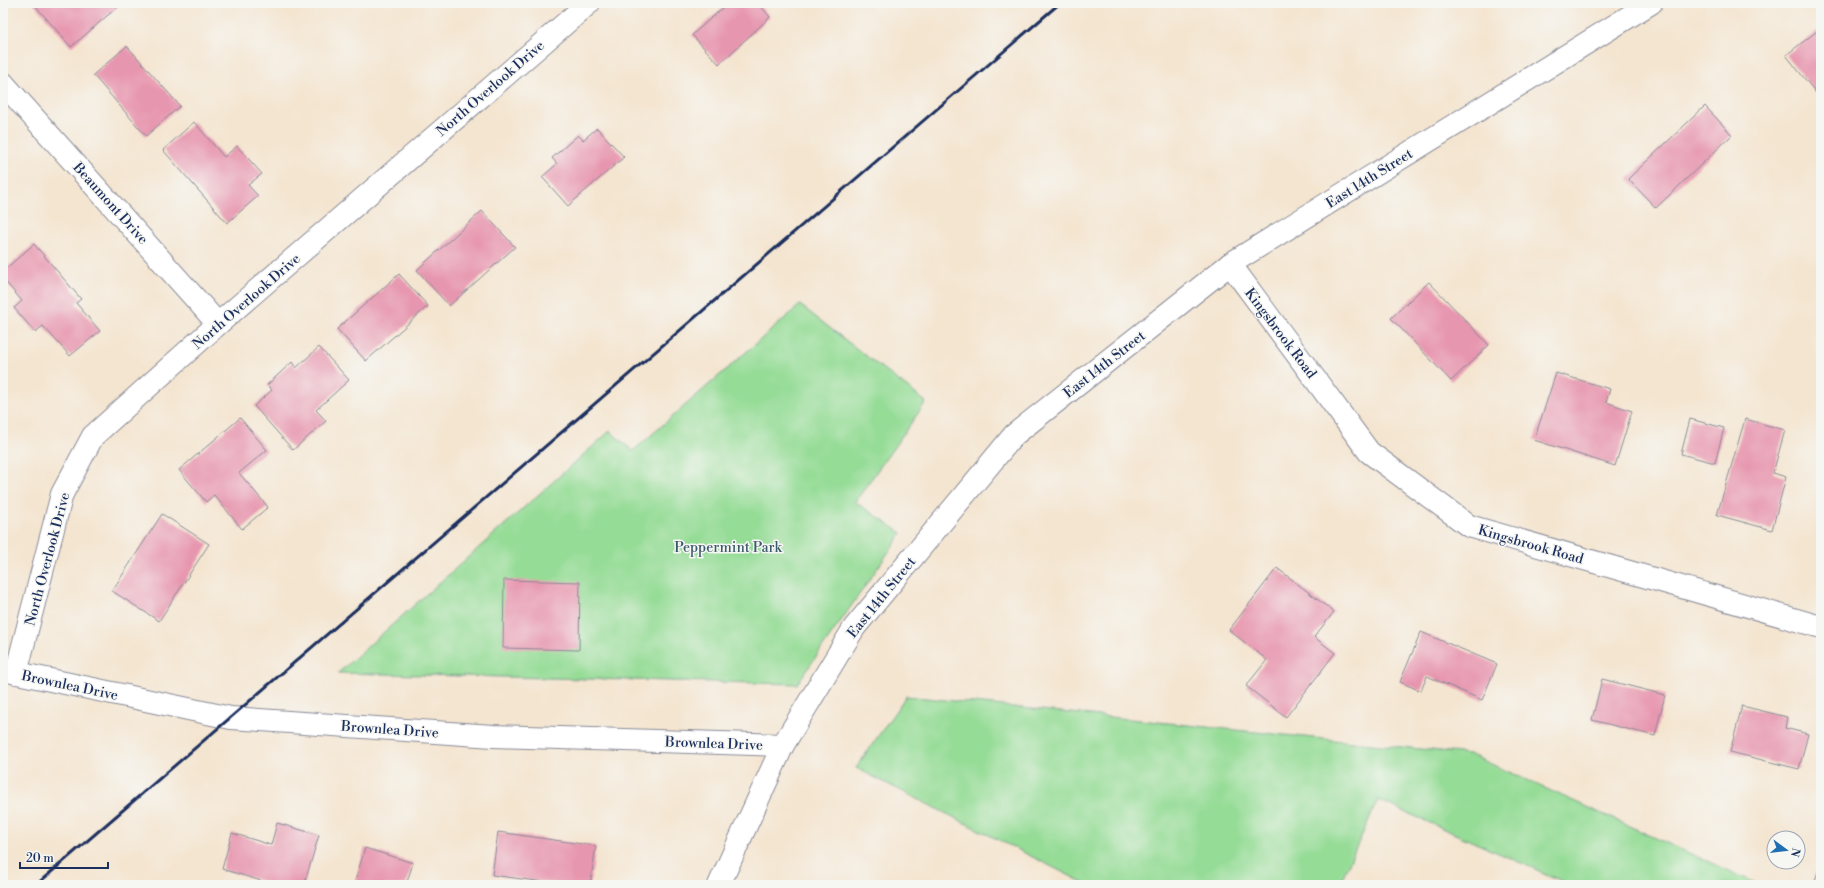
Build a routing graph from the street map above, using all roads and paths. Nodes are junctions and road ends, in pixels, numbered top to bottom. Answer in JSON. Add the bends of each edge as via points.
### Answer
{"nodes":[{"id":1,"x":589,"y":3,"type":"edge"},
{"id":2,"x":1651,"y":3,"type":"edge"},
{"id":3,"x":3,"y":83,"type":"edge"},
{"id":4,"x":1230,"y":264,"type":"junction"},
{"id":5,"x":218,"y":324,"type":"junction"},
{"id":6,"x":1821,"y":626,"type":"edge"},
{"id":7,"x":10,"y":671,"type":"edge"},
{"id":8,"x":783,"y":745,"type":"junction"},
{"id":9,"x":719,"y":885,"type":"edge"}],
"edges":[{"from":1,"to":5,"type":"street","name":"North Overlook Drive"},
{"from":2,"to":4,"type":"street","name":"East 14th Street"},
{"from":3,"to":5,"type":"street","name":"Beaumont Drive"},
{"from":4,"to":6,"type":"street","name":"Kingsbrook Road","via":[[1370,452],[1469,526]]},
{"from":4,"to":8,"type":"street","name":"East 14th Street","via":[[1014,435],[854,628]]},
{"from":5,"to":7,"type":"street","name":"North Overlook Drive","via":[[93,436],[62,494]]},
{"from":7,"to":8,"type":"street","name":"Brownlea Drive","via":[[231,718],[492,736]]},
{"from":8,"to":9,"type":"street","name":"East 14th Street"}]}
